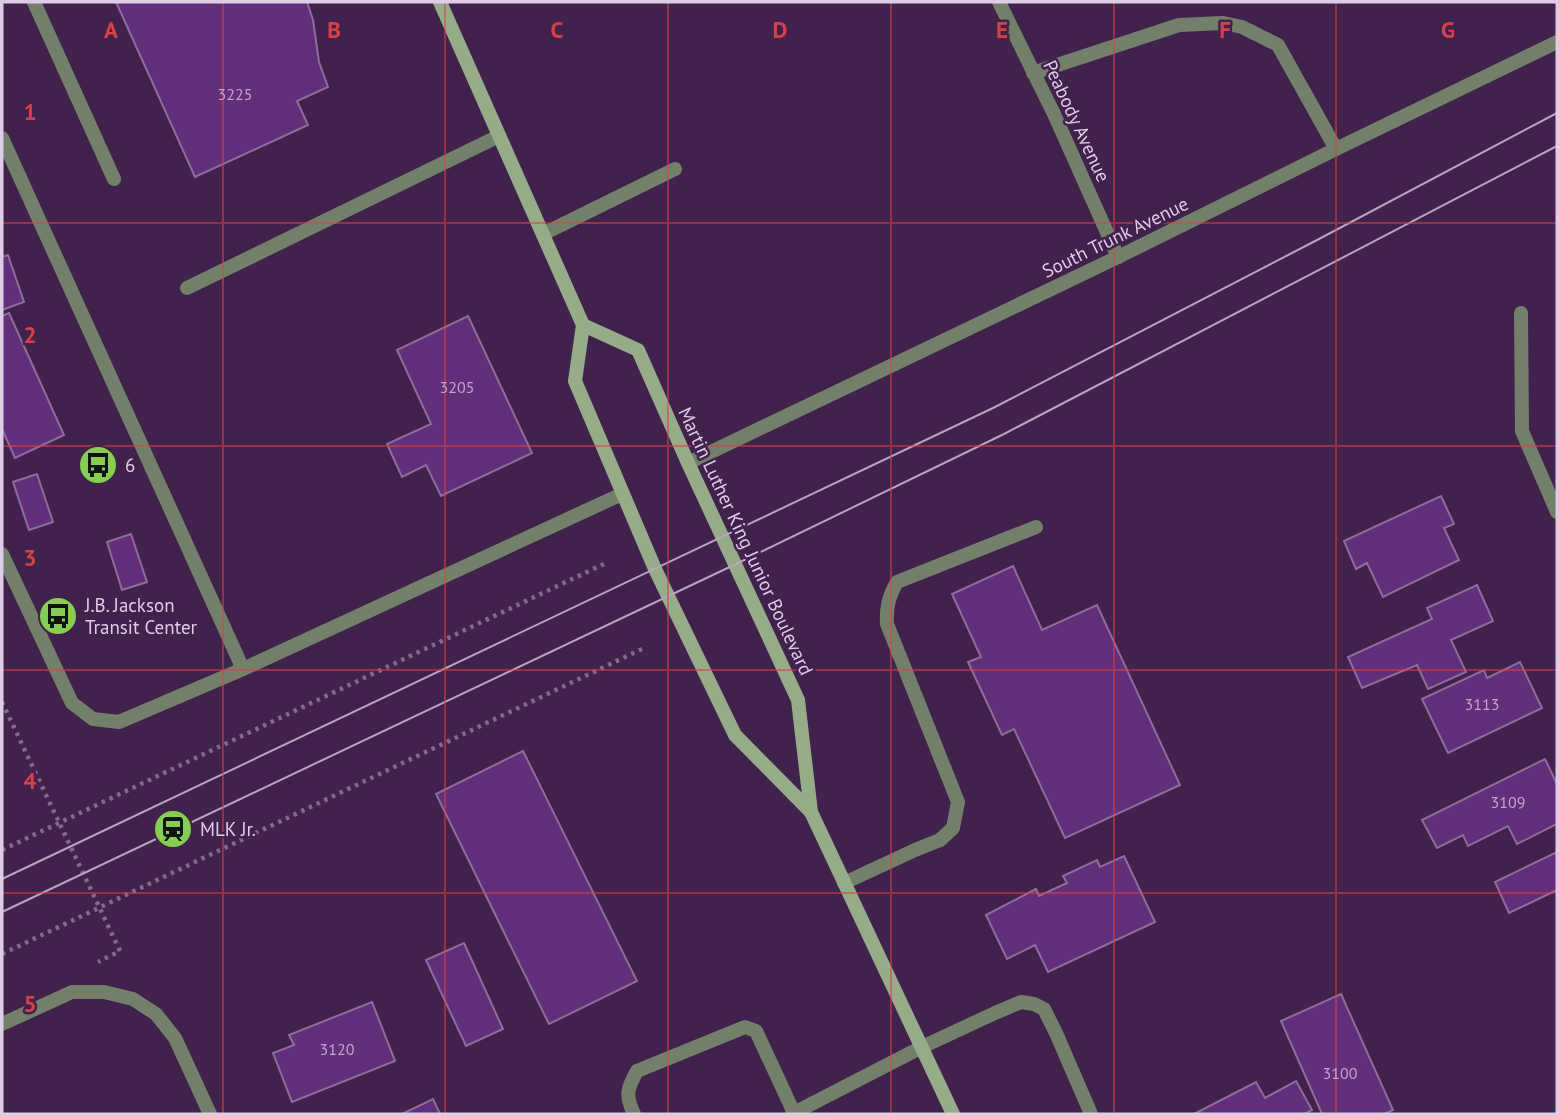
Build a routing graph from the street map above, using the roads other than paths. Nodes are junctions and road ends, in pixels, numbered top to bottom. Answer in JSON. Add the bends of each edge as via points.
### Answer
{"nodes":[{"id":1,"x":34,"y":2,"type":"edge"},
{"id":2,"x":440,"y":2,"type":"edge"},
{"id":3,"x":999,"y":2,"type":"edge"},
{"id":4,"x":1557,"y":42,"type":"edge"},
{"id":5,"x":1033,"y":73,"type":"junction"},
{"id":6,"x":499,"y":136,"type":"junction"},
{"id":7,"x":2,"y":138,"type":"edge"},
{"id":8,"x":1336,"y":149,"type":"junction"},
{"id":9,"x":676,"y":169,"type":"dead end"},
{"id":10,"x":114,"y":179,"type":"dead end"},
{"id":11,"x":542,"y":234,"type":"junction"},
{"id":12,"x":1118,"y":257,"type":"junction"},
{"id":13,"x":187,"y":288,"type":"dead end"},
{"id":14,"x":1521,"y":313,"type":"dead end"},
{"id":15,"x":583,"y":325,"type":"junction"},
{"id":16,"x":688,"y":463,"type":"junction"},
{"id":17,"x":622,"y":494,"type":"junction"},
{"id":18,"x":1557,"y":512,"type":"edge"},
{"id":19,"x":1036,"y":527,"type":"dead end"},
{"id":20,"x":2,"y":554,"type":"edge"},
{"id":21,"x":243,"y":669,"type":"junction"},
{"id":22,"x":811,"y":812,"type":"junction"},
{"id":23,"x":844,"y":883,"type":"junction"},
{"id":24,"x":2,"y":1024,"type":"edge"},
{"id":25,"x":922,"y":1047,"type":"junction"},
{"id":26,"x":210,"y":1114,"type":"edge"},
{"id":27,"x":634,"y":1114,"type":"edge"},
{"id":28,"x":793,"y":1114,"type":"edge"},
{"id":29,"x":953,"y":1114,"type":"edge"},
{"id":30,"x":1091,"y":1114,"type":"edge"}],
"edges":[{"from":1,"to":10,"type":"street"},
{"from":2,"to":6,"type":"main road"},
{"from":3,"to":5,"type":"street","name":"Peabody Avenue"},
{"from":4,"to":8,"type":"street","name":"South Trunk Avenue"},
{"from":5,"to":8,"type":"street","via":[[1180,25],[1242,27],[1278,45]]},
{"from":5,"to":12,"type":"street","name":"Peabody Avenue"},
{"from":6,"to":11,"type":"main road"},
{"from":6,"to":13,"type":"street"},
{"from":7,"to":21,"type":"street"},
{"from":8,"to":12,"type":"street","name":"South Trunk Avenue"},
{"from":9,"to":11,"type":"street"},
{"from":11,"to":15,"type":"main road"},
{"from":12,"to":16,"type":"street","name":"South Trunk Avenue"},
{"from":14,"to":18,"type":"street","via":[[1522,431]]},
{"from":15,"to":16,"type":"main road","name":"Martin Luther King Junior Boulevard","via":[[638,351]]},
{"from":15,"to":17,"type":"main road","name":"Martin Luther King Junior Boulevard","via":[[575,382]]},
{"from":16,"to":22,"type":"main road","name":"Martin Luther King Junior Boulevard","via":[[798,700]]},
{"from":17,"to":21,"type":"street"},
{"from":17,"to":22,"type":"main road","name":"Martin Luther King Junior Boulevard","via":[[735,735]]},
{"from":19,"to":23,"type":"street","via":[[897,582],[888,598],[887,624],[958,802],[956,815],[953,828],[940,840]]},
{"from":20,"to":21,"type":"street","via":[[72,703],[93,719],[118,722]]},
{"from":22,"to":23,"type":"main road","name":"Martin Luther King Junior Boulevard"},
{"from":23,"to":25,"type":"main road","name":"Martin Luther King Junior Boulevard"},
{"from":24,"to":26,"type":"street","via":[[72,992],[104,992],[133,999],[156,1014],[175,1038]]},
{"from":25,"to":28,"type":"street"},
{"from":25,"to":29,"type":"main road","name":"Martin Luther King Junior Boulevard"},
{"from":25,"to":30,"type":"street","via":[[1021,1002],[1034,1004],[1044,1009]]},
{"from":27,"to":28,"type":"street","via":[[627,1099],[637,1071],[745,1027],[756,1031]]}]}
